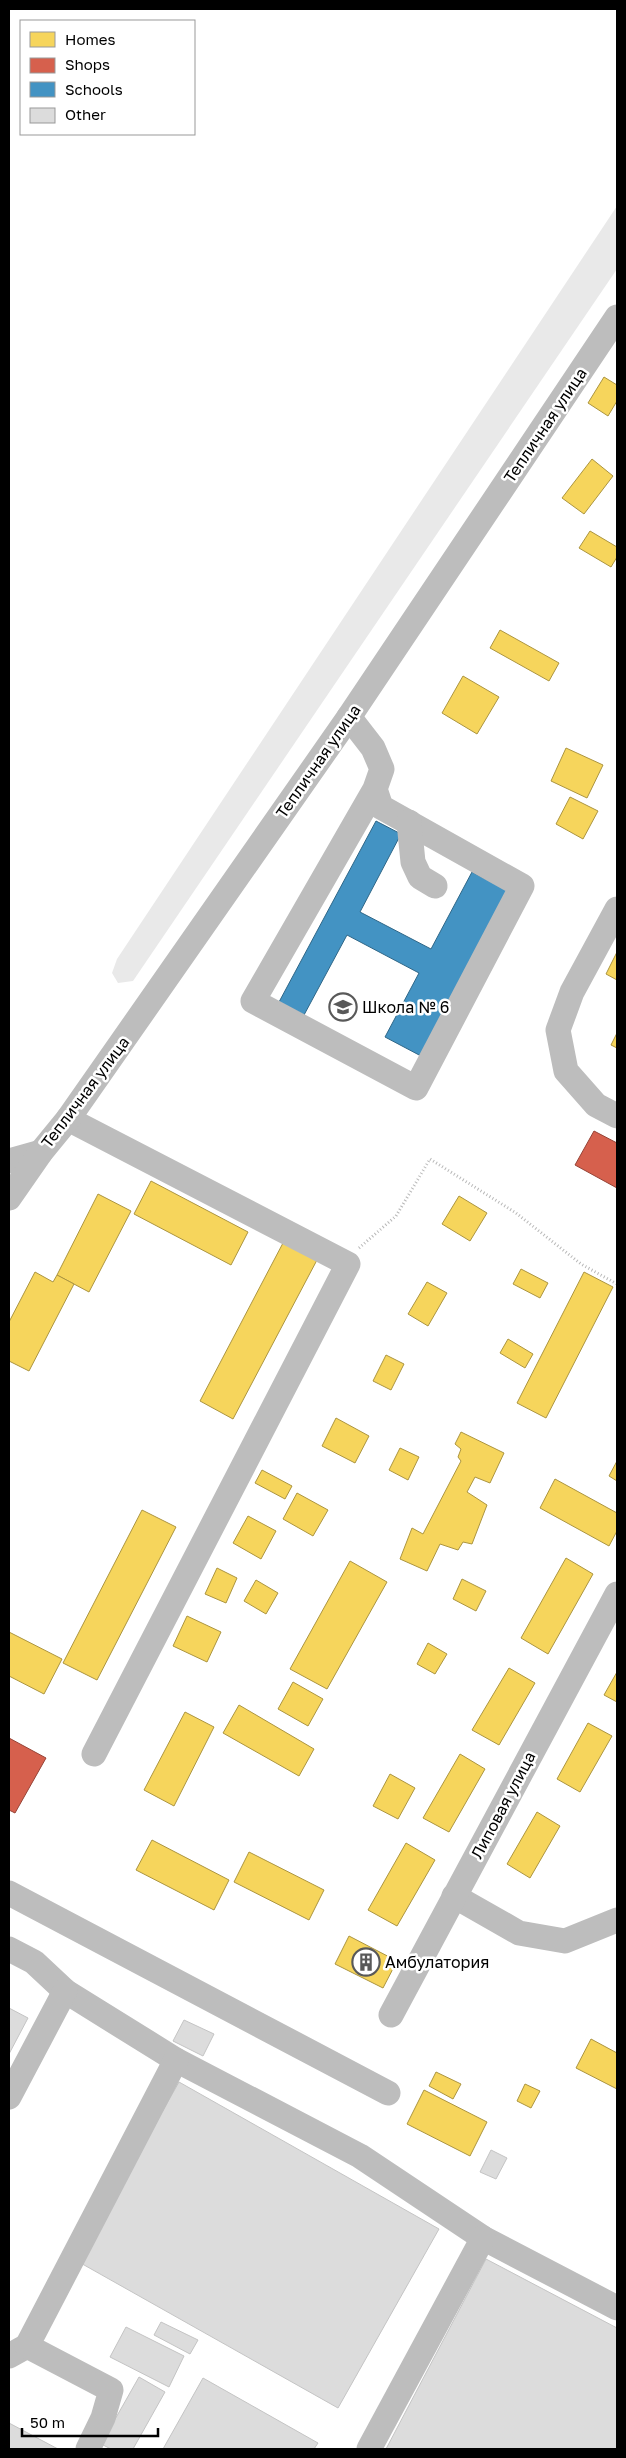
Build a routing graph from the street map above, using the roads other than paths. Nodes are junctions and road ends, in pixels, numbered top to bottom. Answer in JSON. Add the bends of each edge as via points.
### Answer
{"nodes":[{"id":1,"x":617,"y":316,"type":"edge"},
{"id":2,"x":349,"y":717,"type":"junction"},
{"id":3,"x":375,"y":789,"type":"junction"},
{"id":4,"x":409,"y":822,"type":"junction"},
{"id":5,"x":435,"y":886,"type":"dead end"},
{"id":6,"x":617,"y":909,"type":"edge"},
{"id":7,"x":617,"y":1116,"type":"edge"},
{"id":8,"x":68,"y":1119,"type":"junction"},
{"id":9,"x":41,"y":1152,"type":"junction"},
{"id":10,"x":9,"y":1161,"type":"edge"},
{"id":11,"x":9,"y":1198,"type":"edge"},
{"id":12,"x":617,"y":1594,"type":"edge"},
{"id":13,"x":94,"y":1754,"type":"dead end"},
{"id":14,"x":9,"y":1893,"type":"edge"},
{"id":15,"x":454,"y":1896,"type":"junction"},
{"id":16,"x":617,"y":1920,"type":"edge"},
{"id":17,"x":9,"y":1949,"type":"edge"},
{"id":18,"x":65,"y":1991,"type":"junction"},
{"id":19,"x":391,"y":2016,"type":"dead end"},
{"id":20,"x":176,"y":2060,"type":"junction"},
{"id":21,"x":388,"y":2093,"type":"dead end"},
{"id":22,"x":9,"y":2097,"type":"edge"},
{"id":23,"x":483,"y":2238,"type":"junction"},
{"id":24,"x":617,"y":2308,"type":"edge"},
{"id":25,"x":18,"y":2351,"type":"edge"},
{"id":26,"x":88,"y":2449,"type":"edge"},
{"id":27,"x":369,"y":2449,"type":"edge"}],
"edges":[{"from":1,"to":2,"type":"street","name":"Тепличная улица"},
{"from":2,"to":3,"type":"street","via":[[373,748],[382,769]]},
{"from":2,"to":8,"type":"street","name":"Тепличная улица"},
{"from":3,"to":4,"type":"street","via":[[380,806]]},
{"from":3,"to":4,"type":"street","via":[[253,1001],[416,1088],[522,886]]},
{"from":4,"to":5,"type":"street","via":[[413,862],[420,877]]},
{"from":6,"to":7,"type":"street","via":[[572,992],[558,1030],[566,1071],[596,1105]]},
{"from":8,"to":9,"type":"street","name":"Тепличная улица"},
{"from":8,"to":13,"type":"street","via":[[348,1264]]},
{"from":9,"to":10,"type":"street"},
{"from":9,"to":11,"type":"street","name":"Тепличная улица"},
{"from":12,"to":15,"type":"street","name":"Липовая улица"},
{"from":14,"to":21,"type":"street"},
{"from":15,"to":16,"type":"street","via":[[519,1933],[565,1941]]},
{"from":15,"to":19,"type":"street","name":"Липовая улица"},
{"from":17,"to":18,"type":"street","via":[[34,1962]]},
{"from":18,"to":20,"type":"street"},
{"from":18,"to":22,"type":"street"},
{"from":20,"to":23,"type":"street","via":[[360,2156]]},
{"from":20,"to":25,"type":"street"},
{"from":23,"to":24,"type":"street"},
{"from":23,"to":27,"type":"street"},
{"from":25,"to":26,"type":"street","via":[[111,2390],[104,2418]]}]}
